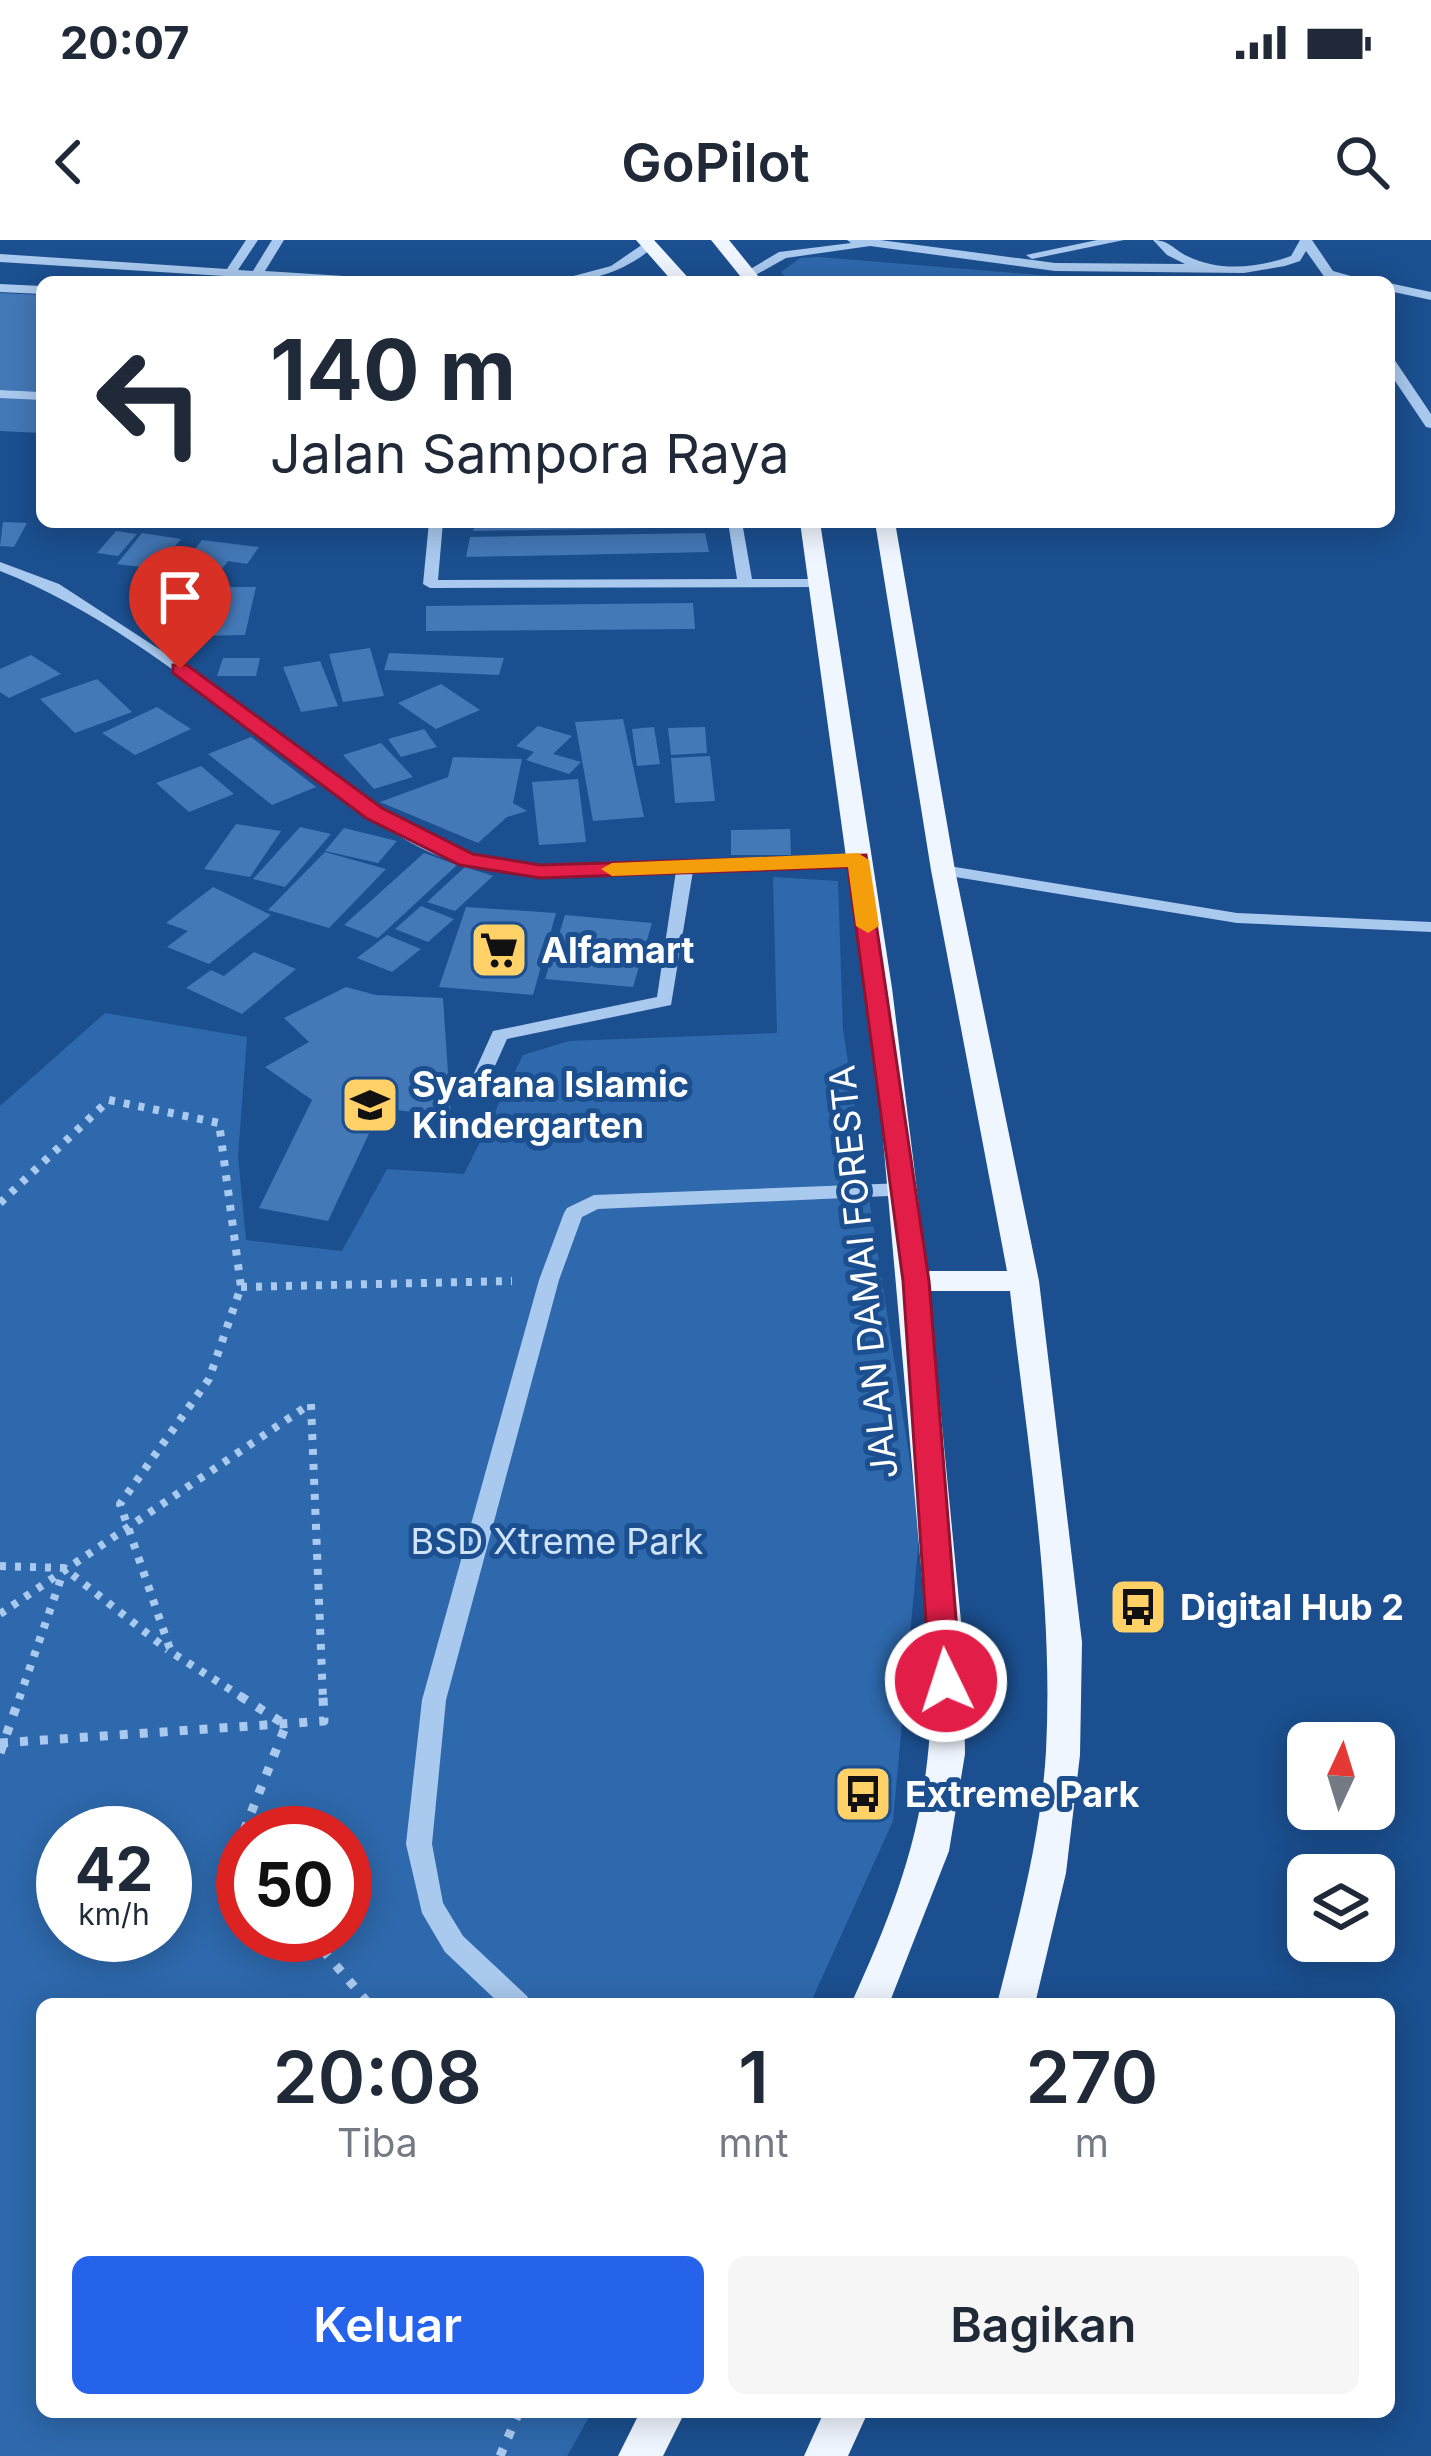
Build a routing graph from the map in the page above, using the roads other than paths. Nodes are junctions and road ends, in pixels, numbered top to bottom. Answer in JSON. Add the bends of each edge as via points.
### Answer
{"nodes":[{"id":1,"x":251,"y":240,"type":"edge"},
{"id":2,"x":278,"y":240,"type":"edge"},
{"id":3,"x":720,"y":240,"type":"edge"},
{"id":4,"x":853,"y":240,"type":"edge"},
{"id":5,"x":1118,"y":240,"type":"edge"},
{"id":6,"x":1159,"y":240,"type":"edge"},
{"id":7,"x":647,"y":242,"type":"edge"},
{"id":8,"x":1307,"y":242,"type":"edge"},
{"id":9,"x":872,"y":244,"type":"junction"},
{"id":10,"x":0,"y":258,"type":"edge"},
{"id":11,"x":1002,"y":259,"type":"junction"},
{"id":12,"x":1227,"y":268,"type":"junction"},
{"id":13,"x":257,"y":274,"type":"junction"},
{"id":14,"x":222,"y":276,"type":"edge"},
{"id":15,"x":285,"y":276,"type":"edge"},
{"id":16,"x":584,"y":276,"type":"edge"},
{"id":17,"x":677,"y":276,"type":"edge"},
{"id":18,"x":749,"y":276,"type":"edge"},
{"id":19,"x":754,"y":276,"type":"edge"},
{"id":20,"x":1253,"y":276,"type":"edge"},
{"id":21,"x":1329,"y":276,"type":"edge"},
{"id":22,"x":0,"y":288,"type":"edge"},
{"id":23,"x":1395,"y":288,"type":"edge"},
{"id":24,"x":36,"y":290,"type":"edge"},
{"id":25,"x":1431,"y":296,"type":"edge"},
{"id":26,"x":1395,"y":371,"type":"edge"},
{"id":27,"x":0,"y":394,"type":"edge"},
{"id":28,"x":36,"y":396,"type":"edge"},
{"id":29,"x":1413,"y":398,"type":"junction"},
{"id":30,"x":1431,"y":398,"type":"edge"},
{"id":31,"x":1431,"y":424,"type":"edge"},
{"id":32,"x":435,"y":528,"type":"edge"},
{"id":33,"x":736,"y":528,"type":"edge"},
{"id":34,"x":811,"y":528,"type":"edge"},
{"id":35,"x":886,"y":528,"type":"edge"},
{"id":36,"x":0,"y":566,"type":"edge"},
{"id":37,"x":819,"y":583,"type":"junction"},
{"id":38,"x":745,"y":584,"type":"junction"},
{"id":39,"x":858,"y":860,"type":"junction"},
{"id":40,"x":685,"y":867,"type":"junction"},
{"id":41,"x":943,"y":870,"type":"junction"},
{"id":42,"x":1431,"y":927,"type":"edge"},
{"id":43,"x":475,"y":1091,"type":"dead end"},
{"id":44,"x":904,"y":1190,"type":"junction"},
{"id":45,"x":916,"y":1281,"type":"junction"},
{"id":46,"x":1024,"y":1281,"type":"junction"},
{"id":47,"x":512,"y":1998,"type":"edge"},
{"id":48,"x":873,"y":1998,"type":"edge"},
{"id":49,"x":1017,"y":1998,"type":"edge"},
{"id":50,"x":661,"y":2418,"type":"edge"},
{"id":51,"x":844,"y":2418,"type":"edge"},
{"id":52,"x":639,"y":2456,"type":"edge"},
{"id":53,"x":825,"y":2456,"type":"edge"}],
"edges":[{"from":1,"to":14,"type":"street"},
{"from":2,"to":13,"type":"street"},
{"from":3,"to":18,"type":"main road"},
{"from":4,"to":9,"type":"street"},
{"from":5,"to":11,"type":"street"},
{"from":6,"to":12,"type":"street","via":[[1179,257]]},
{"from":7,"to":16,"type":"street","via":[[615,269]]},
{"from":7,"to":17,"type":"main road"},
{"from":8,"to":12,"type":"street","via":[[1285,263]]},
{"from":8,"to":21,"type":"street"},
{"from":9,"to":11,"type":"street"},
{"from":9,"to":19,"type":"street","via":[[783,255]]},
{"from":10,"to":14,"type":"street"},
{"from":11,"to":12,"type":"street","via":[[1098,270]]},
{"from":12,"to":20,"type":"street"},
{"from":13,"to":14,"type":"street"},
{"from":13,"to":15,"type":"street"},
{"from":22,"to":24,"type":"street"},
{"from":23,"to":25,"type":"street"},
{"from":26,"to":29,"type":"street"},
{"from":27,"to":28,"type":"street"},
{"from":29,"to":30,"type":"street"},
{"from":29,"to":31,"type":"street"},
{"from":32,"to":38,"type":"street","via":[[430,584]]},
{"from":33,"to":38,"type":"street"},
{"from":34,"to":37,"type":"main road","name":"JALAN DAMAI FORESTA"},
{"from":35,"to":41,"type":"main road"},
{"from":36,"to":40,"type":"street","via":[[73,600],[347,795],[441,850],[540,872]]},
{"from":37,"to":38,"type":"street"},
{"from":37,"to":39,"type":"main road","name":"JALAN DAMAI FORESTA"},
{"from":39,"to":40,"type":"street"},
{"from":39,"to":44,"type":"main road","name":"JALAN DAMAI FORESTA"},
{"from":40,"to":43,"type":"street","via":[[665,1001],[500,1035]]},
{"from":41,"to":42,"type":"street","via":[[1237,918]]},
{"from":41,"to":46,"type":"main road"},
{"from":44,"to":45,"type":"main road","name":"JALAN DAMAI FORESTA"},
{"from":44,"to":47,"type":"street","via":[[594,1202],[574,1214],[434,1700],[419,1844],[431,1905],[454,1944]]},
{"from":45,"to":46,"type":"main road"},
{"from":45,"to":48,"type":"main road","name":"JALAN DAMAI FORESTA","via":[[948,1755],[914,1902]]},
{"from":46,"to":49,"type":"main road","via":[[1065,1642],[1063,1755],[1048,1873]]},
{"from":50,"to":52,"type":"main road"},
{"from":51,"to":53,"type":"main road"}]}
